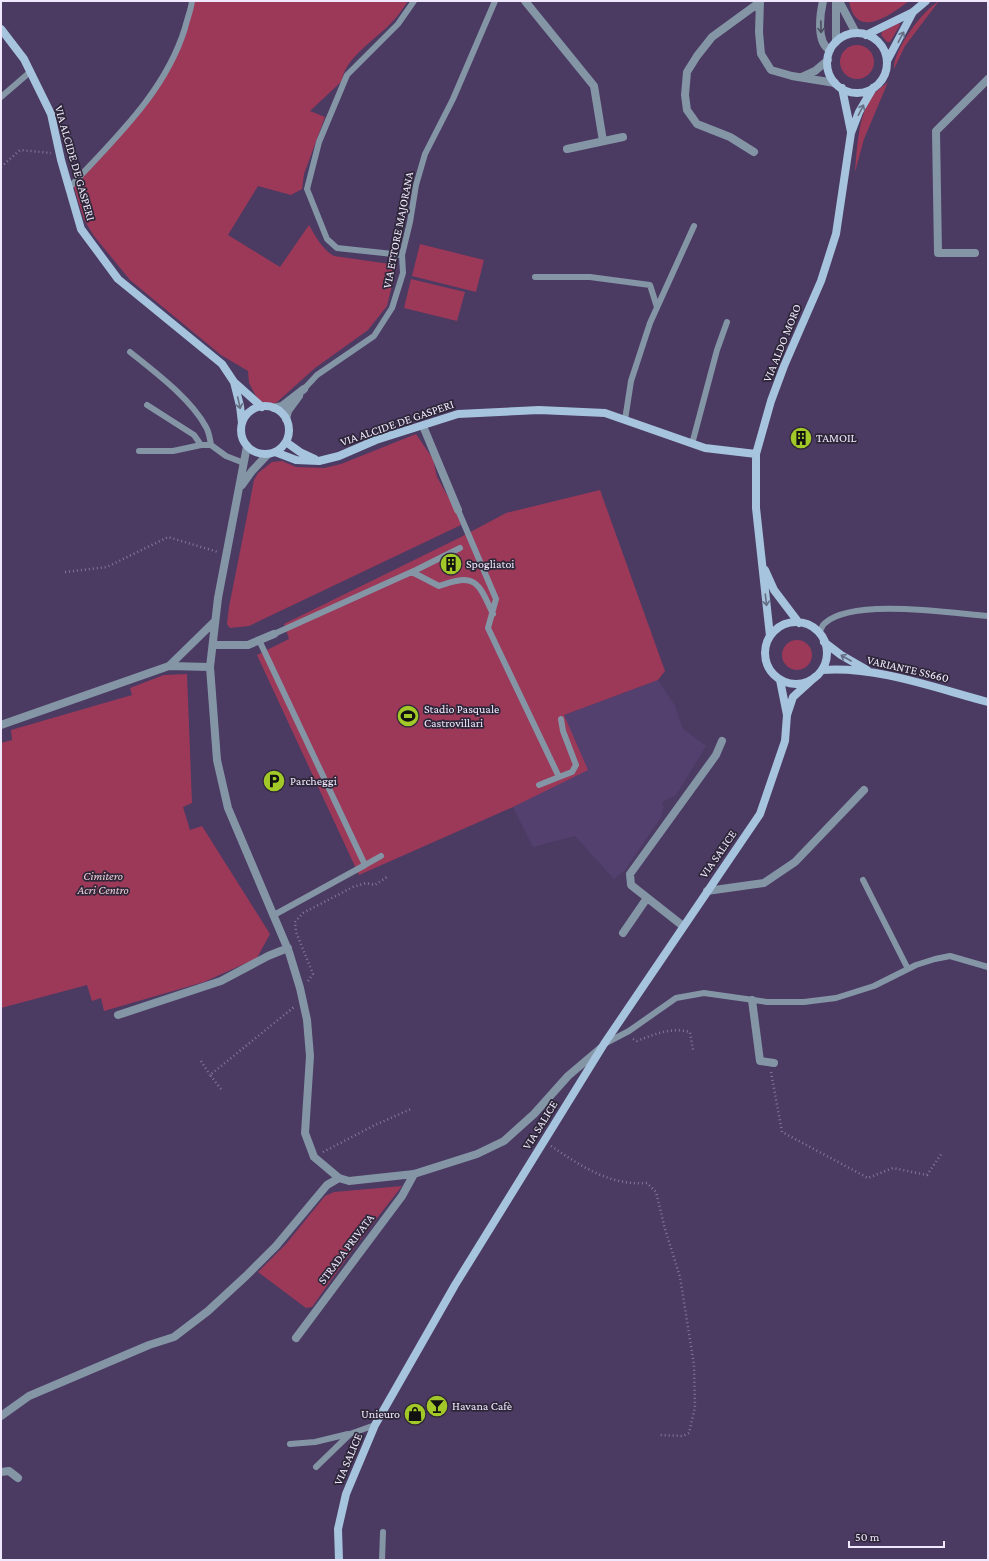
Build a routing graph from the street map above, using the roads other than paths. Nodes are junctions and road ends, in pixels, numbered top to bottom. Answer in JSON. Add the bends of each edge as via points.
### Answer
{"nodes":[{"id":1,"x":192,"y":1,"type":"edge"},
{"id":2,"x":414,"y":1,"type":"edge"},
{"id":3,"x":495,"y":1,"type":"edge"},
{"id":4,"x":525,"y":1,"type":"edge"},
{"id":5,"x":823,"y":1,"type":"edge"},
{"id":6,"x":837,"y":1,"type":"edge"},
{"id":7,"x":926,"y":1,"type":"edge"},
{"id":8,"x":760,"y":2,"type":"edge"},
{"id":9,"x":913,"y":12,"type":"junction"},
{"id":10,"x":1,"y":29,"type":"edge"},
{"id":11,"x":856,"y":33,"type":"junction"},
{"id":12,"x":866,"y":35,"type":"junction"},
{"id":13,"x":836,"y":42,"type":"junction"},
{"id":14,"x":830,"y":50,"type":"junction"},
{"id":15,"x":828,"y":60,"type":"junction"},
{"id":16,"x":887,"y":61,"type":"junction"},
{"id":17,"x":30,"y":72,"type":"junction"},
{"id":18,"x":802,"y":77,"type":"junction"},
{"id":19,"x":988,"y":79,"type":"edge"},
{"id":20,"x":835,"y":83,"type":"junction"},
{"id":21,"x":842,"y":88,"type":"junction"},
{"id":22,"x":873,"y":88,"type":"junction"},
{"id":23,"x":1,"y":97,"type":"edge"},
{"id":24,"x":851,"y":133,"type":"junction"},
{"id":25,"x":623,"y":137,"type":"dead end"},
{"id":26,"x":603,"y":141,"type":"junction"},
{"id":27,"x":567,"y":149,"type":"dead end"},
{"id":28,"x":754,"y":152,"type":"dead end"},
{"id":29,"x":69,"y":188,"type":"junction"},
{"id":30,"x":694,"y":226,"type":"dead end"},
{"id":31,"x":975,"y":253,"type":"dead end"},
{"id":32,"x":402,"y":255,"type":"junction"},
{"id":33,"x":535,"y":277,"type":"dead end"},
{"id":34,"x":657,"y":307,"type":"junction"},
{"id":35,"x":727,"y":322,"type":"dead end"},
{"id":36,"x":130,"y":352,"type":"dead end"},
{"id":37,"x":234,"y":382,"type":"junction"},
{"id":38,"x":304,"y":389,"type":"junction"},
{"id":39,"x":147,"y":406,"type":"dead end"},
{"id":40,"x":262,"y":407,"type":"junction"},
{"id":41,"x":274,"y":408,"type":"junction"},
{"id":42,"x":286,"y":419,"type":"junction"},
{"id":43,"x":625,"y":420,"type":"junction"},
{"id":44,"x":242,"y":423,"type":"junction"},
{"id":45,"x":423,"y":426,"type":"junction"},
{"id":46,"x":286,"y":442,"type":"junction"},
{"id":47,"x":692,"y":444,"type":"junction"},
{"id":48,"x":201,"y":445,"type":"junction"},
{"id":49,"x":211,"y":445,"type":"junction"},
{"id":50,"x":247,"y":446,"type":"junction"},
{"id":51,"x":139,"y":451,"type":"dead end"},
{"id":52,"x":272,"y":453,"type":"junction"},
{"id":53,"x":756,"y":454,"type":"junction"},
{"id":54,"x":319,"y":461,"type":"junction"},
{"id":55,"x":244,"y":463,"type":"junction"},
{"id":56,"x":240,"y":488,"type":"junction"},
{"id":57,"x":458,"y":510,"type":"joint"},
{"id":58,"x":460,"y":548,"type":"dead end"},
{"id":59,"x":762,"y":564,"type":"junction"},
{"id":60,"x":412,"y":572,"type":"junction"},
{"id":61,"x":493,"y":614,"type":"junction"},
{"id":62,"x":988,"y":616,"type":"edge"},
{"id":63,"x":215,"y":621,"type":"junction"},
{"id":64,"x":799,"y":623,"type":"junction"},
{"id":65,"x":274,"y":634,"type":"joint"},
{"id":66,"x":820,"y":634,"type":"junction"},
{"id":67,"x":770,"y":636,"type":"junction"},
{"id":68,"x":259,"y":640,"type":"junction"},
{"id":69,"x":824,"y":642,"type":"junction"},
{"id":70,"x":213,"y":645,"type":"junction"},
{"id":71,"x":169,"y":666,"type":"junction"},
{"id":72,"x":210,"y":667,"type":"junction"},
{"id":73,"x":822,"y":670,"type":"junction"},
{"id":74,"x":869,"y":671,"type":"junction"},
{"id":75,"x":815,"y":677,"type":"junction"},
{"id":76,"x":780,"y":680,"type":"junction"},
{"id":77,"x":988,"y":702,"type":"edge"},
{"id":78,"x":787,"y":716,"type":"junction"},
{"id":79,"x":561,"y":719,"type":"dead end"},
{"id":80,"x":1,"y":725,"type":"edge"},
{"id":81,"x":722,"y":741,"type":"dead end"},
{"id":82,"x":559,"y":777,"type":"junction"},
{"id":83,"x":539,"y":785,"type":"dead end"},
{"id":84,"x":864,"y":790,"type":"dead end"},
{"id":85,"x":381,"y":856,"type":"dead end"},
{"id":86,"x":365,"y":865,"type":"junction"},
{"id":87,"x":863,"y":880,"type":"dead end"},
{"id":88,"x":707,"y":891,"type":"junction"},
{"id":89,"x":647,"y":898,"type":"junction"},
{"id":90,"x":274,"y":915,"type":"junction"},
{"id":91,"x":683,"y":926,"type":"junction"},
{"id":92,"x":623,"y":934,"type":"dead end"},
{"id":93,"x":288,"y":948,"type":"junction"},
{"id":94,"x":988,"y":967,"type":"edge"},
{"id":95,"x":908,"y":969,"type":"junction"},
{"id":96,"x":752,"y":1000,"type":"junction"},
{"id":97,"x":118,"y":1015,"type":"dead end"},
{"id":98,"x":604,"y":1044,"type":"junction"},
{"id":99,"x":771,"y":1063,"type":"road end"},
{"id":100,"x":414,"y":1174,"type":"junction"},
{"id":101,"x":339,"y":1178,"type":"junction"},
{"id":102,"x":296,"y":1338,"type":"dead end"},
{"id":103,"x":1,"y":1416,"type":"edge"},
{"id":104,"x":375,"y":1425,"type":"junction"},
{"id":105,"x":350,"y":1434,"type":"junction"},
{"id":106,"x":290,"y":1444,"type":"dead end"},
{"id":107,"x":316,"y":1467,"type":"dead end"},
{"id":108,"x":1,"y":1472,"type":"edge"},
{"id":109,"x":18,"y":1478,"type":"dead end"},
{"id":110,"x":383,"y":1532,"type":"dead end"},
{"id":111,"x":339,"y":1560,"type":"edge"},
{"id":112,"x":382,"y":1560,"type":"edge"}],
"edges":[{"from":1,"to":29,"type":"lane","via":[[182,38],[153,92],[128,126]]},
{"from":2,"to":32,"type":"lane","via":[[398,24],[347,75],[319,142],[307,189],[327,239],[337,248]]},
{"from":3,"to":32,"type":"lane","name":"VIA ETTORE MAJORANA","via":[[453,99],[425,154]]},
{"from":4,"to":26,"type":"street","via":[[594,86]]},
{"from":5,"to":14,"type":"street","one_way":true,"via":[[820,30],[823,42]]},
{"from":6,"to":11,"type":"street"},
{"from":6,"to":13,"type":"street"},
{"from":7,"to":9,"type":"main road"},
{"from":8,"to":18,"type":"street","via":[[761,54],[771,70]]},
{"from":8,"to":28,"type":"street","via":[[712,37],[687,72],[685,95],[687,110],[697,124],[730,137]]},
{"from":9,"to":12,"type":"main road"},
{"from":16,"to":9,"type":"main road","one_way":true},
{"from":10,"to":17,"type":"main road","name":"VIA ALCIDE DE GASPERI","via":[[24,59]]},
{"from":11,"to":12,"type":"main road"},
{"from":11,"to":13,"type":"main road"},
{"from":12,"to":16,"type":"main road","via":[[881,45]]},
{"from":13,"to":14,"type":"main road"},
{"from":14,"to":15,"type":"main road"},
{"from":15,"to":18,"type":"street","via":[[815,72]]},
{"from":15,"to":20,"type":"main road","via":[[829,72]]},
{"from":16,"to":22,"type":"main road","via":[[884,77]]},
{"from":17,"to":23,"type":"lane"},
{"from":17,"to":29,"type":"main road","name":"VIA ALCIDE DE GASPERI","via":[[51,114]]},
{"from":18,"to":20,"type":"street"},
{"from":19,"to":31,"type":"street","via":[[936,131],[938,253]]},
{"from":20,"to":21,"type":"main road"},
{"from":21,"to":22,"type":"main road","via":[[857,93]]},
{"from":21,"to":24,"type":"main road","name":"VIA ALDO MORO"},
{"from":24,"to":22,"type":"main road","name":"VIA ALDO MORO","one_way":true,"via":[[859,112]]},
{"from":24,"to":53,"type":"main road","name":"VIA ALDO MORO","via":[[836,234],[821,281],[790,350]]},
{"from":25,"to":26,"type":"street"},
{"from":26,"to":27,"type":"street"},
{"from":29,"to":37,"type":"main road","name":"VIA ALCIDE DE GASPERI","via":[[81,229],[118,279],[222,364]]},
{"from":30,"to":34,"type":"lane"},
{"from":32,"to":38,"type":"lane","name":"VIA ETTORE MAJORANA","via":[[403,274],[392,308],[374,336],[317,375]]},
{"from":33,"to":34,"type":"lane","via":[[590,277],[650,285]]},
{"from":34,"to":43,"type":"lane","via":[[631,381]]},
{"from":35,"to":47,"type":"lane"},
{"from":36,"to":49,"type":"lane","via":[[192,408],[207,428]]},
{"from":37,"to":40,"type":"main road","name":"VIA ALCIDE DE GASPERI"},
{"from":37,"to":44,"type":"main road","one_way":true},
{"from":38,"to":41,"type":"street","via":[[282,406]]},
{"from":38,"to":42,"type":"street","via":[[288,411]]},
{"from":39,"to":48,"type":"lane","via":[[194,435]]},
{"from":40,"to":41,"type":"main road"},
{"from":40,"to":44,"type":"main road","via":[[250,412]]},
{"from":41,"to":42,"type":"main road"},
{"from":42,"to":46,"type":"main road"},
{"from":43,"to":45,"type":"main road","name":"VIA ALCIDE DE GASPERI","via":[[605,413],[539,410],[458,414]]},
{"from":43,"to":47,"type":"main road","name":"VIA ALCIDE DE GASPERI"},
{"from":44,"to":50,"type":"main road","via":[[241,431]]},
{"from":45,"to":54,"type":"main road","name":"VIA ALCIDE DE GASPERI"},
{"from":45,"to":57,"type":"street"},
{"from":46,"to":52,"type":"main road"},
{"from":46,"to":54,"type":"main road"},
{"from":47,"to":53,"type":"main road","name":"VIA ALCIDE DE GASPERI"},
{"from":48,"to":49,"type":"lane"},
{"from":48,"to":51,"type":"lane","via":[[174,451]]},
{"from":49,"to":55,"type":"lane","via":[[226,456]]},
{"from":50,"to":52,"type":"main road","via":[[253,451]]},
{"from":50,"to":55,"type":"street"},
{"from":52,"to":54,"type":"main road","name":"VIA ALCIDE DE GASPERI","via":[[296,460]]},
{"from":52,"to":56,"type":"street","via":[[252,471]]},
{"from":53,"to":59,"type":"main road","name":"VIA ALDO MORO","via":[[756,508]]},
{"from":55,"to":56,"type":"street"},
{"from":56,"to":63,"type":"street"},
{"from":57,"to":61,"type":"lane","via":[[496,599]]},
{"from":58,"to":60,"type":"lane"},
{"from":59,"to":64,"type":"main road","name":"VIA ALDO MORO","via":[[774,590]]},
{"from":59,"to":67,"type":"main road","name":"VIA ALDO MORO","one_way":true},
{"from":60,"to":61,"type":"lane","via":[[439,586],[458,579],[468,579],[482,591]]},
{"from":60,"to":65,"type":"lane"},
{"from":61,"to":82,"type":"lane","via":[[488,628]]},
{"from":62,"to":66,"type":"lane","via":[[872,609],[833,617],[823,624]]},
{"from":63,"to":70,"type":"street"},
{"from":63,"to":71,"type":"street"},
{"from":64,"to":66,"type":"main road","via":[[810,626]]},
{"from":64,"to":67,"type":"main road","via":[[783,625]]},
{"from":65,"to":68,"type":"street"},
{"from":66,"to":69,"type":"main road"},
{"from":67,"to":76,"type":"main road","via":[[766,660],[771,672]]},
{"from":68,"to":70,"type":"street","via":[[248,645]]},
{"from":68,"to":86,"type":"lane"},
{"from":69,"to":73,"type":"main road","via":[[827,651]]},
{"from":74,"to":69,"type":"main road","one_way":true},
{"from":70,"to":72,"type":"street"},
{"from":71,"to":72,"type":"street"},
{"from":71,"to":80,"type":"street"},
{"from":72,"to":90,"type":"street","via":[[217,760],[228,808]]},
{"from":73,"to":74,"type":"main road","name":"VARIANTE SS660","via":[[841,668]]},
{"from":73,"to":75,"type":"main road"},
{"from":74,"to":77,"type":"main road","name":"VARIANTE SS660"},
{"from":75,"to":76,"type":"main road","via":[[798,684]]},
{"from":75,"to":78,"type":"main road","via":[[793,697]]},
{"from":76,"to":78,"type":"main road"},
{"from":78,"to":88,"type":"main road","name":"VIA SALICE","via":[[785,741],[760,814]]},
{"from":79,"to":82,"type":"lane","via":[[576,765],[572,772]]},
{"from":81,"to":89,"type":"street","via":[[716,755],[630,874],[631,885]]},
{"from":82,"to":83,"type":"lane"},
{"from":84,"to":88,"type":"street","via":[[796,862],[764,883]]},
{"from":85,"to":86,"type":"lane"},
{"from":86,"to":90,"type":"lane"},
{"from":87,"to":95,"type":"lane"},
{"from":88,"to":91,"type":"main road","name":"VIA SALICE"},
{"from":89,"to":91,"type":"street"},
{"from":89,"to":92,"type":"street"},
{"from":90,"to":93,"type":"street"},
{"from":91,"to":98,"type":"main road","name":"VIA SALICE"},
{"from":93,"to":97,"type":"street","via":[[221,981]]},
{"from":93,"to":101,"type":"street","via":[[307,1020],[310,1056],[305,1133],[314,1157]]},
{"from":94,"to":95,"type":"lane","via":[[950,956]]},
{"from":95,"to":96,"type":"lane","via":[[874,986],[836,998],[804,1002]]},
{"from":96,"to":98,"type":"lane","via":[[704,993],[676,998],[622,1035]]},
{"from":96,"to":99,"type":"street","via":[[760,1061]]},
{"from":98,"to":100,"type":"street","via":[[568,1076],[534,1114],[504,1141],[477,1154]]},
{"from":98,"to":104,"type":"main road","name":"VIA SALICE","via":[[455,1285]]},
{"from":100,"to":101,"type":"street","via":[[349,1181]]},
{"from":100,"to":102,"type":"street","name":"STRADA PRIVATA","via":[[402,1196]]},
{"from":101,"to":103,"type":"street","via":[[327,1185],[276,1246],[246,1276],[208,1311],[174,1337],[29,1396]]},
{"from":104,"to":105,"type":"lane"},
{"from":104,"to":111,"type":"main road","name":"VIA SALICE","via":[[346,1494],[338,1529]]},
{"from":105,"to":106,"type":"lane","via":[[315,1442]]},
{"from":105,"to":107,"type":"lane"},
{"from":108,"to":109,"type":"street","via":[[9,1471]]},
{"from":110,"to":112,"type":"lane"}]}
